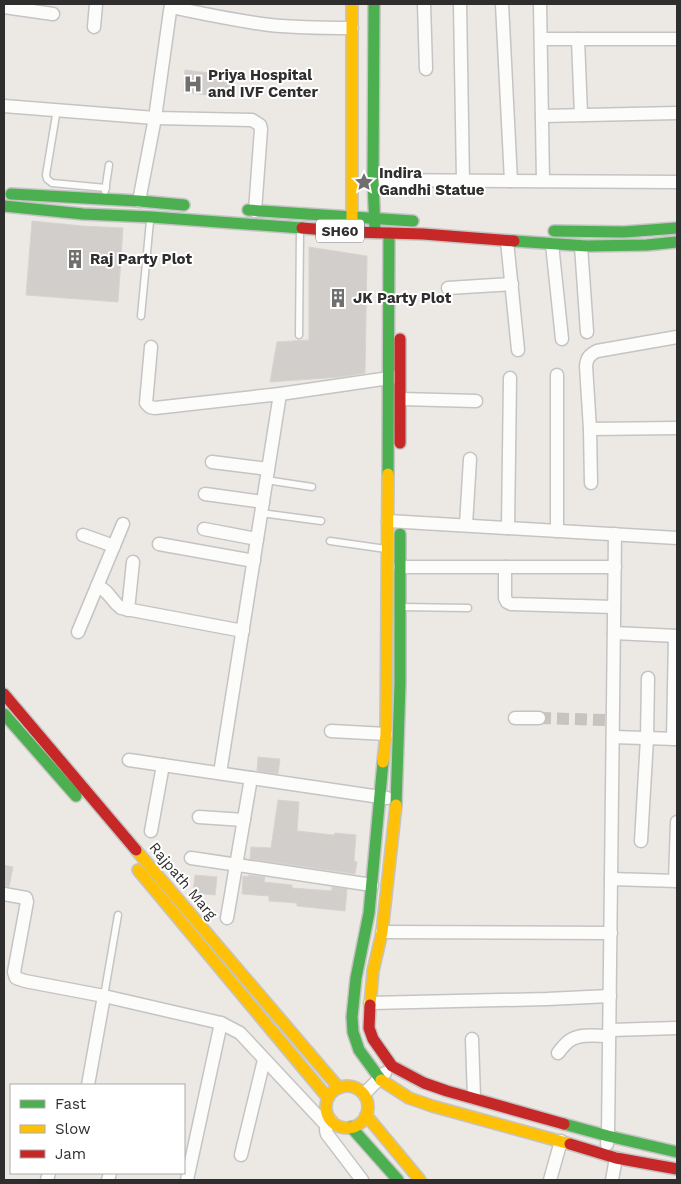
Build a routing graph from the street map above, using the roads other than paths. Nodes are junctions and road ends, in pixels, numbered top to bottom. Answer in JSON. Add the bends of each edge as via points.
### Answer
{"nodes":[{"id":1,"x":96,"y":4,"type":"edge"},
{"id":2,"x":352,"y":4,"type":"edge"},
{"id":3,"x":374,"y":4,"type":"edge"},
{"id":4,"x":424,"y":4,"type":"edge"},
{"id":5,"x":460,"y":4,"type":"edge"},
{"id":6,"x":502,"y":4,"type":"edge"},
{"id":7,"x":540,"y":4,"type":"edge"},
{"id":8,"x":171,"y":5,"type":"edge"},
{"id":9,"x":4,"y":7,"type":"edge"},
{"id":10,"x":53,"y":14,"type":"dead end"},
{"id":11,"x":94,"y":27,"type":"dead end"},
{"id":12,"x":352,"y":28,"type":"junction"},
{"id":13,"x":541,"y":39,"type":"junction"},
{"id":14,"x":578,"y":39,"type":"junction"},
{"id":15,"x":677,"y":39,"type":"edge"},
{"id":16,"x":426,"y":69,"type":"dead end"},
{"id":17,"x":4,"y":106,"type":"edge"},
{"id":18,"x":57,"y":109,"type":"junction"},
{"id":19,"x":677,"y":113,"type":"edge"},
{"id":20,"x":581,"y":115,"type":"junction"},
{"id":21,"x":542,"y":116,"type":"junction"},
{"id":22,"x":155,"y":118,"type":"junction"},
{"id":23,"x":109,"y":165,"type":"dead end"},
{"id":24,"x":373,"y":180,"type":"junction"},
{"id":25,"x":463,"y":181,"type":"junction"},
{"id":26,"x":511,"y":181,"type":"junction"},
{"id":27,"x":543,"y":181,"type":"junction"},
{"id":28,"x":677,"y":182,"type":"edge"},
{"id":29,"x":4,"y":194,"type":"edge"},
{"id":30,"x":105,"y":194,"type":"junction"},
{"id":31,"x":139,"y":202,"type":"junction"},
{"id":32,"x":4,"y":206,"type":"edge"},
{"id":33,"x":193,"y":206,"type":"dead end"},
{"id":34,"x":237,"y":210,"type":"dead end"},
{"id":35,"x":255,"y":211,"type":"junction"},
{"id":36,"x":352,"y":216,"type":"junction"},
{"id":37,"x":151,"y":217,"type":"junction"},
{"id":38,"x":374,"y":218,"type":"junction"},
{"id":39,"x":426,"y":222,"type":"dead end"},
{"id":40,"x":300,"y":228,"type":"junction"},
{"id":41,"x":677,"y":228,"type":"edge"},
{"id":42,"x":543,"y":231,"type":"dead end"},
{"id":43,"x":352,"y":232,"type":"junction"},
{"id":44,"x":375,"y":233,"type":"junction"},
{"id":45,"x":394,"y":233,"type":"junction"},
{"id":46,"x":507,"y":240,"type":"junction"},
{"id":47,"x":677,"y":242,"type":"edge"},
{"id":48,"x":552,"y":244,"type":"junction"},
{"id":49,"x":581,"y":246,"type":"junction"},
{"id":50,"x":512,"y":284,"type":"junction"},
{"id":51,"x":448,"y":288,"type":"dead end"},
{"id":52,"x":400,"y":311,"type":"dead end"},
{"id":53,"x":141,"y":316,"type":"dead end"},
{"id":54,"x":400,"y":331,"type":"dead end"},
{"id":55,"x":587,"y":332,"type":"dead end"},
{"id":56,"x":298,"y":335,"type":"dead end"},
{"id":57,"x":677,"y":337,"type":"edge"},
{"id":58,"x":562,"y":339,"type":"dead end"},
{"id":59,"x":152,"y":347,"type":"dead end"},
{"id":60,"x":518,"y":350,"type":"dead end"},
{"id":61,"x":557,"y":375,"type":"dead end"},
{"id":62,"x":394,"y":378,"type":"junction"},
{"id":63,"x":510,"y":378,"type":"dead end"},
{"id":64,"x":280,"y":394,"type":"junction"},
{"id":65,"x":401,"y":399,"type":"junction"},
{"id":66,"x":476,"y":401,"type":"dead end"},
{"id":67,"x":677,"y":428,"type":"edge"},
{"id":68,"x":590,"y":429,"type":"junction"},
{"id":69,"x":400,"y":456,"type":"dead end"},
{"id":70,"x":470,"y":459,"type":"dead end"},
{"id":71,"x":212,"y":462,"type":"dead end"},
{"id":72,"x":267,"y":474,"type":"junction"},
{"id":73,"x":591,"y":483,"type":"dead end"},
{"id":74,"x":312,"y":487,"type":"dead end"},
{"id":75,"x":205,"y":494,"type":"dead end"},
{"id":76,"x":262,"y":508,"type":"junction"},
{"id":77,"x":396,"y":518,"type":"junction"},
{"id":78,"x":321,"y":521,"type":"dead end"},
{"id":79,"x":123,"y":524,"type":"dead end"},
{"id":80,"x":466,"y":525,"type":"junction"},
{"id":81,"x":508,"y":528,"type":"junction"},
{"id":82,"x":204,"y":529,"type":"dead end"},
{"id":83,"x":557,"y":531,"type":"junction"},
{"id":84,"x":83,"y":534,"type":"dead end"},
{"id":85,"x":615,"y":534,"type":"junction"},
{"id":86,"x":677,"y":538,"type":"edge"},
{"id":87,"x":257,"y":539,"type":"junction"},
{"id":88,"x":330,"y":542,"type":"dead end"},
{"id":89,"x":159,"y":544,"type":"dead end"},
{"id":90,"x":114,"y":546,"type":"junction"},
{"id":91,"x":388,"y":549,"type":"junction"},
{"id":92,"x":254,"y":561,"type":"junction"},
{"id":93,"x":133,"y":562,"type":"dead end"},
{"id":94,"x":615,"y":566,"type":"junction"},
{"id":95,"x":400,"y":567,"type":"junction"},
{"id":96,"x":505,"y":567,"type":"junction"},
{"id":97,"x":97,"y":586,"type":"junction"},
{"id":98,"x":387,"y":607,"type":"junction"},
{"id":99,"x":400,"y":607,"type":"junction"},
{"id":100,"x":614,"y":607,"type":"junction"},
{"id":101,"x":468,"y":608,"type":"dead end"},
{"id":102,"x":128,"y":610,"type":"junction"},
{"id":103,"x":243,"y":631,"type":"junction"},
{"id":104,"x":78,"y":632,"type":"dead end"},
{"id":105,"x":614,"y":633,"type":"junction"},
{"id":106,"x":676,"y":636,"type":"edge"},
{"id":107,"x":648,"y":678,"type":"dead end"},
{"id":108,"x":4,"y":694,"type":"edge"},
{"id":109,"x":4,"y":714,"type":"edge"},
{"id":110,"x":515,"y":718,"type":"dead end"},
{"id":111,"x":539,"y":718,"type":"tunnel mouth"},
{"id":112,"x":331,"y":731,"type":"dead end"},
{"id":113,"x":386,"y":734,"type":"junction"},
{"id":114,"x":613,"y":736,"type":"junction"},
{"id":115,"x":647,"y":738,"type":"junction"},
{"id":116,"x":675,"y":739,"type":"edge"},
{"id":117,"x":129,"y":760,"type":"dead end"},
{"id":118,"x":163,"y":765,"type":"junction"},
{"id":119,"x":220,"y":774,"type":"junction"},
{"id":120,"x":251,"y":778,"type":"junction"},
{"id":121,"x":380,"y":797,"type":"junction"},
{"id":122,"x":397,"y":799,"type":"junction"},
{"id":123,"x":199,"y":817,"type":"dead end"},
{"id":124,"x":244,"y":820,"type":"junction"},
{"id":125,"x":677,"y":822,"type":"edge"},
{"id":126,"x":151,"y":831,"type":"dead end"},
{"id":127,"x":642,"y":840,"type":"dead end"},
{"id":128,"x":190,"y":858,"type":"dead end"},
{"id":129,"x":236,"y":865,"type":"junction"},
{"id":130,"x":611,"y":879,"type":"junction"},
{"id":131,"x":676,"y":881,"type":"edge"},
{"id":132,"x":372,"y":885,"type":"junction"},
{"id":133,"x":4,"y":894,"type":"edge"},
{"id":134,"x":118,"y":915,"type":"dead end"},
{"id":135,"x":227,"y":918,"type":"dead end"},
{"id":136,"x":382,"y":932,"type":"junction"},
{"id":137,"x":611,"y":933,"type":"junction"},
{"id":138,"x":104,"y":996,"type":"junction"},
{"id":139,"x":610,"y":996,"type":"junction"},
{"id":140,"x":370,"y":1003,"type":"junction"},
{"id":141,"x":221,"y":1023,"type":"junction"},
{"id":142,"x":677,"y":1028,"type":"edge"},
{"id":143,"x":610,"y":1033,"type":"junction"},
{"id":144,"x":472,"y":1039,"type":"dead end"},
{"id":145,"x":558,"y":1053,"type":"dead end"},
{"id":146,"x":264,"y":1060,"type":"junction"},
{"id":147,"x":392,"y":1066,"type":"junction"},
{"id":148,"x":378,"y":1079,"type":"junction"},
{"id":149,"x":88,"y":1084,"type":"edge"},
{"id":150,"x":339,"y":1088,"type":"junction"},
{"id":151,"x":364,"y":1094,"type":"junction"},
{"id":152,"x":328,"y":1098,"type":"junction"},
{"id":153,"x":474,"y":1098,"type":"junction"},
{"id":154,"x":366,"y":1115,"type":"junction"},
{"id":155,"x":329,"y":1124,"type":"junction"},
{"id":156,"x":351,"y":1128,"type":"junction"},
{"id":157,"x":608,"y":1136,"type":"junction"},
{"id":158,"x":561,"y":1140,"type":"junction"},
{"id":159,"x":677,"y":1152,"type":"edge"},
{"id":160,"x":241,"y":1155,"type":"dead end"},
{"id":161,"x":611,"y":1157,"type":"junction"},
{"id":162,"x":677,"y":1169,"type":"edge"},
{"id":163,"x":187,"y":1180,"type":"edge"},
{"id":164,"x":362,"y":1180,"type":"edge"},
{"id":165,"x":398,"y":1180,"type":"edge"},
{"id":166,"x":420,"y":1180,"type":"edge"},
{"id":167,"x":550,"y":1180,"type":"edge"},
{"id":168,"x":612,"y":1180,"type":"edge"}],
"edges":[{"from":1,"to":11,"type":"street"},
{"from":2,"to":12,"type":"street"},
{"from":3,"to":24,"type":"street"},
{"from":4,"to":16,"type":"street"},
{"from":5,"to":25,"type":"street"},
{"from":6,"to":26,"type":"street"},
{"from":7,"to":13,"type":"street"},
{"from":8,"to":12,"type":"street","via":[[269,25]]},
{"from":8,"to":22,"type":"street"},
{"from":9,"to":10,"type":"street"},
{"from":12,"to":36,"type":"street"},
{"from":13,"to":14,"type":"street"},
{"from":13,"to":21,"type":"street"},
{"from":14,"to":15,"type":"street"},
{"from":14,"to":20,"type":"street"},
{"from":17,"to":18,"type":"street"},
{"from":18,"to":22,"type":"street"},
{"from":18,"to":30,"type":"lane","via":[[47,179],[52,183]]},
{"from":19,"to":20,"type":"street"},
{"from":20,"to":21,"type":"street"},
{"from":21,"to":27,"type":"street"},
{"from":22,"to":31,"type":"street"},
{"from":22,"to":35,"type":"street","via":[[256,122],[261,129]]},
{"from":23,"to":30,"type":"lane"},
{"from":24,"to":25,"type":"street"},
{"from":24,"to":38,"type":"street"},
{"from":25,"to":26,"type":"street"},
{"from":26,"to":27,"type":"street"},
{"from":27,"to":28,"type":"street"},
{"from":29,"to":30,"type":"street"},
{"from":30,"to":31,"type":"street"},
{"from":31,"to":33,"type":"street"},
{"from":32,"to":37,"type":"street","number":"SH60"},
{"from":34,"to":35,"type":"street","number":"SH60"},
{"from":35,"to":36,"type":"street","number":"SH60"},
{"from":36,"to":38,"type":"street","number":"SH60"},
{"from":36,"to":43,"type":"street"},
{"from":37,"to":40,"type":"street","number":"SH60"},
{"from":37,"to":53,"type":"lane"},
{"from":38,"to":39,"type":"street","number":"SH60"},
{"from":38,"to":44,"type":"street"},
{"from":40,"to":43,"type":"street","number":"SH60"},
{"from":40,"to":56,"type":"lane"},
{"from":41,"to":42,"type":"street","via":[[624,232]]},
{"from":43,"to":44,"type":"street","number":"SH60"},
{"from":44,"to":45,"type":"street","number":"SH60"},
{"from":45,"to":46,"type":"street","number":"SH60"},
{"from":45,"to":52,"type":"street"},
{"from":45,"to":62,"type":"street"},
{"from":46,"to":48,"type":"street","number":"SH60"},
{"from":46,"to":50,"type":"street"},
{"from":47,"to":49,"type":"street","number":"SH60"},
{"from":48,"to":49,"type":"street","number":"SH60"},
{"from":48,"to":58,"type":"street"},
{"from":49,"to":55,"type":"street"},
{"from":50,"to":51,"type":"street"},
{"from":50,"to":60,"type":"street"},
{"from":54,"to":62,"type":"street"},
{"from":57,"to":68,"type":"street","via":[[590,355],[586,366]]},
{"from":59,"to":64,"type":"street","via":[[146,403],[150,407]]},
{"from":61,"to":83,"type":"street"},
{"from":62,"to":64,"type":"street"},
{"from":62,"to":65,"type":"street"},
{"from":62,"to":77,"type":"street"},
{"from":63,"to":81,"type":"street"},
{"from":64,"to":72,"type":"street"},
{"from":65,"to":66,"type":"street"},
{"from":65,"to":69,"type":"street"},
{"from":67,"to":68,"type":"street"},
{"from":68,"to":73,"type":"street"},
{"from":70,"to":80,"type":"street"},
{"from":71,"to":72,"type":"street"},
{"from":72,"to":74,"type":"lane"},
{"from":72,"to":76,"type":"street"},
{"from":75,"to":76,"type":"street"},
{"from":76,"to":78,"type":"lane"},
{"from":76,"to":87,"type":"street"},
{"from":77,"to":80,"type":"street"},
{"from":77,"to":91,"type":"street"},
{"from":77,"to":95,"type":"street"},
{"from":79,"to":90,"type":"street"},
{"from":80,"to":81,"type":"street"},
{"from":81,"to":83,"type":"street"},
{"from":82,"to":87,"type":"street"},
{"from":83,"to":85,"type":"street"},
{"from":84,"to":90,"type":"street"},
{"from":85,"to":86,"type":"street"},
{"from":85,"to":94,"type":"street"},
{"from":87,"to":92,"type":"street"},
{"from":88,"to":91,"type":"lane"},
{"from":89,"to":92,"type":"street"},
{"from":90,"to":97,"type":"street"},
{"from":91,"to":98,"type":"street"},
{"from":92,"to":103,"type":"street"},
{"from":93,"to":102,"type":"street"},
{"from":94,"to":96,"type":"street"},
{"from":94,"to":100,"type":"street"},
{"from":95,"to":96,"type":"street"},
{"from":95,"to":99,"type":"street"},
{"from":96,"to":100,"type":"street","via":[[505,598],[511,604]]},
{"from":97,"to":102,"type":"street","via":[[105,589],[121,608]]},
{"from":97,"to":104,"type":"street"},
{"from":98,"to":99,"type":"lane"},
{"from":98,"to":113,"type":"street"},
{"from":99,"to":101,"type":"lane"},
{"from":99,"to":122,"type":"street"},
{"from":100,"to":105,"type":"street"},
{"from":102,"to":103,"type":"street"},
{"from":103,"to":119,"type":"street"},
{"from":105,"to":106,"type":"street"},
{"from":105,"to":114,"type":"street","via":[[609,720]]},
{"from":106,"to":116,"type":"street"},
{"from":107,"to":115,"type":"street"},
{"from":108,"to":150,"type":"street","name":"Rajpath Marg"},
{"from":109,"to":152,"type":"street","name":"Rajpath Marg","via":[[97,820]]},
{"from":110,"to":111,"type":"street"},
{"from":112,"to":113,"type":"street"},
{"from":113,"to":121,"type":"street"},
{"from":114,"to":115,"type":"street"},
{"from":114,"to":130,"type":"street"},
{"from":115,"to":116,"type":"street"},
{"from":115,"to":127,"type":"street"},
{"from":117,"to":118,"type":"street"},
{"from":118,"to":119,"type":"street"},
{"from":118,"to":126,"type":"street"},
{"from":119,"to":120,"type":"street"},
{"from":120,"to":121,"type":"street"},
{"from":120,"to":124,"type":"street"},
{"from":121,"to":122,"type":"street"},
{"from":121,"to":132,"type":"street"},
{"from":122,"to":136,"type":"street"},
{"from":123,"to":124,"type":"street"},
{"from":124,"to":129,"type":"street"},
{"from":125,"to":131,"type":"street"},
{"from":128,"to":129,"type":"street"},
{"from":129,"to":132,"type":"street"},
{"from":129,"to":135,"type":"street"},
{"from":130,"to":131,"type":"street"},
{"from":130,"to":137,"type":"street"},
{"from":132,"to":148,"type":"street","via":[[352,1017],[359,1050]]},
{"from":133,"to":138,"type":"street","via":[[23,897],[28,902],[14,972],[16,978]]},
{"from":134,"to":138,"type":"lane"},
{"from":136,"to":137,"type":"street"},
{"from":136,"to":140,"type":"street"},
{"from":137,"to":139,"type":"street"},
{"from":138,"to":141,"type":"street"},
{"from":138,"to":149,"type":"street"},
{"from":139,"to":140,"type":"street"},
{"from":139,"to":143,"type":"street"},
{"from":140,"to":147,"type":"street","via":[[373,1039]]},
{"from":141,"to":146,"type":"street","via":[[240,1033]]},
{"from":141,"to":163,"type":"street"},
{"from":142,"to":143,"type":"street"},
{"from":143,"to":145,"type":"street","via":[[574,1038]]},
{"from":143,"to":157,"type":"street"},
{"from":144,"to":153,"type":"street"},
{"from":146,"to":155,"type":"street"},
{"from":146,"to":160,"type":"street"},
{"from":147,"to":148,"type":"street"},
{"from":147,"to":153,"type":"street","via":[[424,1083]]},
{"from":148,"to":151,"type":"street"},
{"from":148,"to":158,"type":"street","via":[[409,1098]]},
{"from":150,"to":151,"type":"street","via":[[355,1088]]},
{"from":150,"to":152,"type":"street"},
{"from":151,"to":154,"type":"street","via":[[368,1104]]},
{"from":152,"to":155,"type":"street"},
{"from":153,"to":157,"type":"street"},
{"from":154,"to":156,"type":"street"},
{"from":154,"to":166,"type":"street"},
{"from":155,"to":156,"type":"street"},
{"from":155,"to":164,"type":"street","via":[[327,1134]]},
{"from":156,"to":165,"type":"street"},
{"from":157,"to":159,"type":"street"},
{"from":157,"to":161,"type":"street"},
{"from":158,"to":161,"type":"street"},
{"from":158,"to":167,"type":"street"},
{"from":161,"to":162,"type":"street"},
{"from":161,"to":168,"type":"street"}]}
